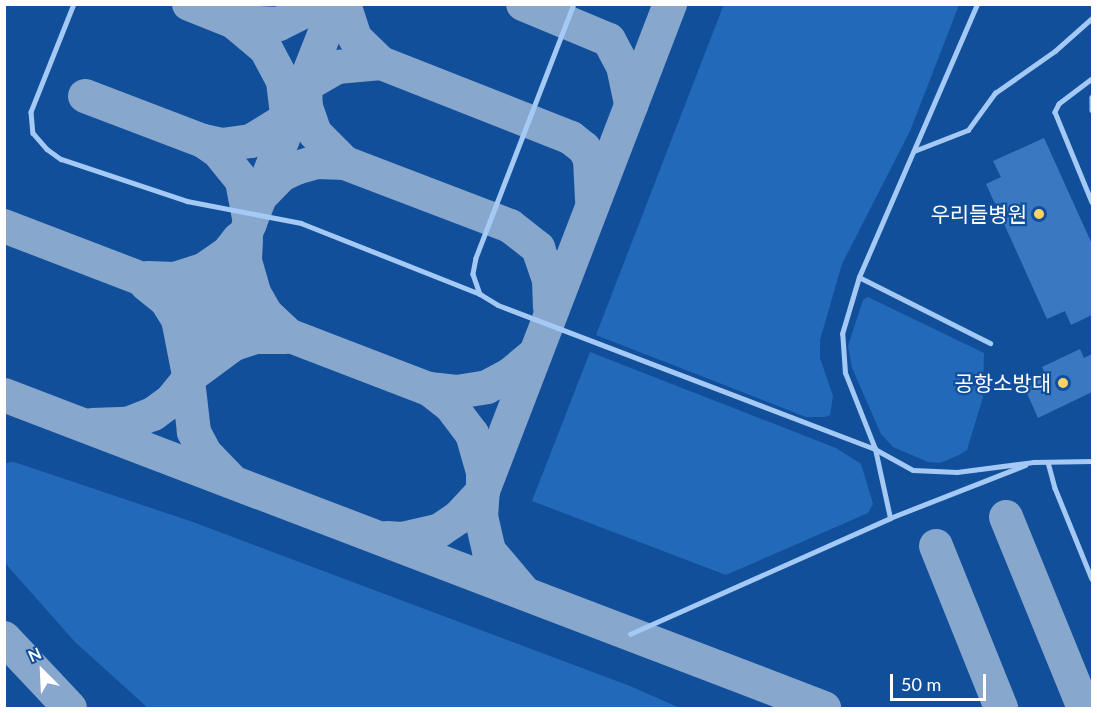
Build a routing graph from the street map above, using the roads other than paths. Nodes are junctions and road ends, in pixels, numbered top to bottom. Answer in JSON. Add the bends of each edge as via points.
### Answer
{"nodes":[{"id":1,"x":74,"y":4,"type":"edge"},
{"id":2,"x":574,"y":4,"type":"edge"},
{"id":3,"x":977,"y":4,"type":"edge"},
{"id":4,"x":1092,"y":18,"type":"edge"},
{"id":5,"x":1092,"y":79,"type":"edge"},
{"id":6,"x":1092,"y":97,"type":"edge"},
{"id":7,"x":1092,"y":110,"type":"edge"},
{"id":8,"x":914,"y":151,"type":"junction"},
{"id":9,"x":1092,"y":202,"type":"edge"},
{"id":10,"x":859,"y":277,"type":"junction"},
{"id":11,"x":480,"y":294,"type":"junction"},
{"id":12,"x":990,"y":343,"type":"dead end"},
{"id":13,"x":874,"y":449,"type":"junction"},
{"id":14,"x":1092,"y":461,"type":"edge"},
{"id":15,"x":1034,"y":462,"type":"junction"},
{"id":16,"x":1048,"y":462,"type":"junction"},
{"id":17,"x":890,"y":518,"type":"junction"},
{"id":18,"x":1092,"y":579,"type":"edge"},
{"id":19,"x":630,"y":634,"type":"dead end"}],
"edges":[{"from":1,"to":11,"type":"lane","via":[[31,112],[33,133],[61,159],[187,201],[301,223]]},
{"from":2,"to":11,"type":"lane","via":[[476,258],[473,274]]},
{"from":3,"to":8,"type":"lane"},
{"from":4,"to":8,"type":"lane","via":[[995,93],[968,130]]},
{"from":5,"to":9,"type":"lane","via":[[1059,104],[1055,112]]},
{"from":6,"to":7,"type":"lane"},
{"from":8,"to":10,"type":"lane"},
{"from":10,"to":12,"type":"lane"},
{"from":10,"to":13,"type":"lane","via":[[840,348],[852,399]]},
{"from":11,"to":13,"type":"lane","via":[[498,305]]},
{"from":13,"to":15,"type":"lane","via":[[928,474]]},
{"from":13,"to":17,"type":"lane"},
{"from":14,"to":16,"type":"lane"},
{"from":15,"to":16,"type":"lane"},
{"from":15,"to":17,"type":"lane"},
{"from":16,"to":18,"type":"lane","via":[[1054,488]]},
{"from":17,"to":19,"type":"lane"}]}
